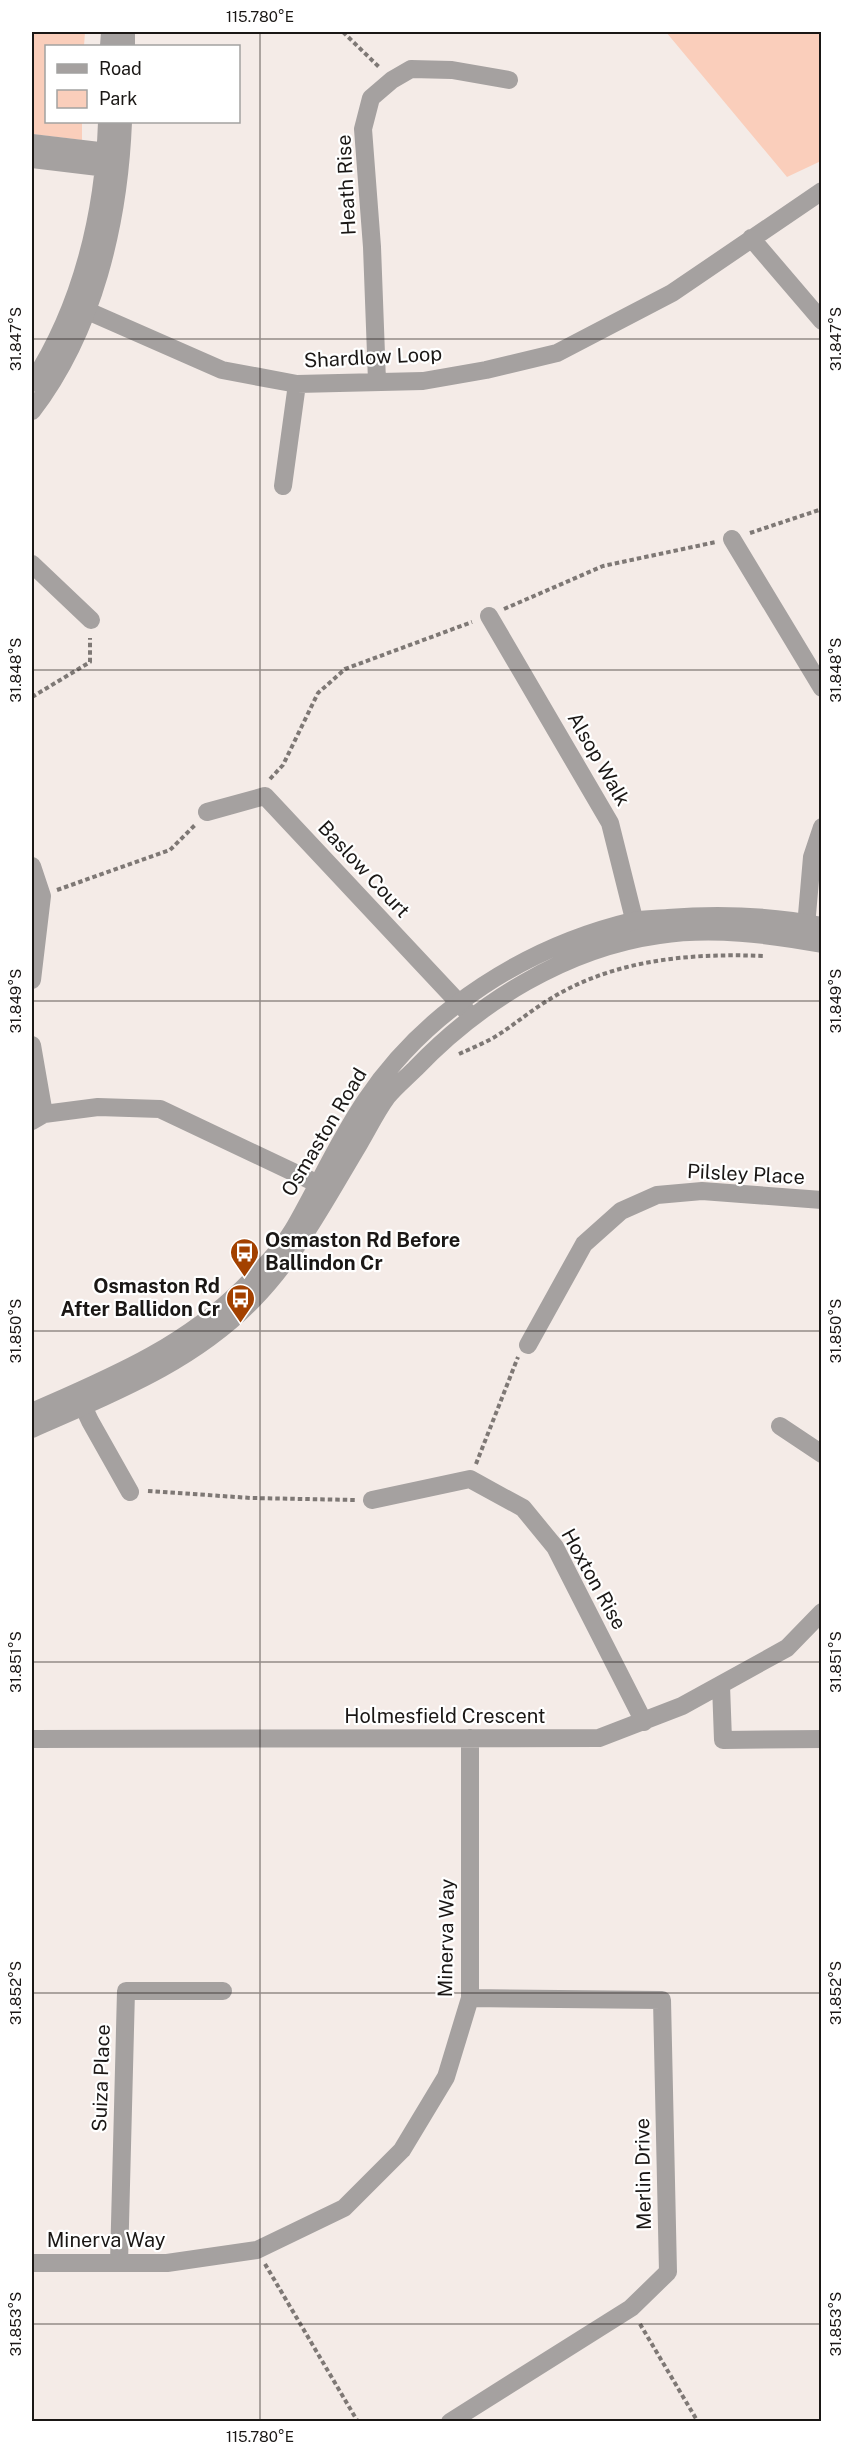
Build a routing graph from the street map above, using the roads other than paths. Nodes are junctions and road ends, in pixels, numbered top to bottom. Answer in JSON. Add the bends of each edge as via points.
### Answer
{"nodes":[{"id":1,"x":509,"y":80,"type":"dead end"},
{"id":2,"x":106,"y":123,"type":"edge"},
{"id":3,"x":123,"y":123,"type":"edge"},
{"id":4,"x":32,"y":143,"type":"edge"},
{"id":5,"x":32,"y":159,"type":"edge"},
{"id":6,"x":113,"y":161,"type":"junction"},
{"id":7,"x":822,"y":191,"type":"edge"},
{"id":8,"x":751,"y":238,"type":"junction"},
{"id":9,"x":79,"y":307,"type":"junction"},
{"id":10,"x":822,"y":321,"type":"edge"},
{"id":11,"x":377,"y":381,"type":"junction"},
{"id":12,"x":32,"y":383,"type":"edge"},
{"id":13,"x":297,"y":384,"type":"junction"},
{"id":14,"x":32,"y":411,"type":"edge"},
{"id":15,"x":283,"y":486,"type":"dead end"},
{"id":16,"x":732,"y":539,"type":"road end"},
{"id":17,"x":32,"y":564,"type":"edge"},
{"id":18,"x":489,"y":616,"type":"road end"},
{"id":19,"x":91,"y":620,"type":"road end"},
{"id":20,"x":822,"y":688,"type":"edge"},
{"id":21,"x":207,"y":812,"type":"road end"},
{"id":22,"x":822,"y":827,"type":"edge"},
{"id":23,"x":32,"y":866,"type":"edge"},
{"id":24,"x":637,"y":929,"type":"junction"},
{"id":25,"x":814,"y":933,"type":"edge"},
{"id":26,"x":32,"y":980,"type":"edge"},
{"id":27,"x":459,"y":1002,"type":"junction"},
{"id":28,"x":472,"y":1017,"type":"junction"},
{"id":29,"x":32,"y":1045,"type":"edge"},
{"id":30,"x":38,"y":1118,"type":"edge"},
{"id":31,"x":324,"y":1187,"type":"junction"},
{"id":32,"x":822,"y":1200,"type":"edge"},
{"id":33,"x":528,"y":1345,"type":"road end"},
{"id":34,"x":80,"y":1399,"type":"junction"},
{"id":35,"x":32,"y":1412,"type":"edge"},
{"id":36,"x":780,"y":1426,"type":"dead end"},
{"id":37,"x":32,"y":1429,"type":"edge"},
{"id":38,"x":822,"y":1454,"type":"edge"},
{"id":39,"x":130,"y":1492,"type":"road end"},
{"id":40,"x":372,"y":1500,"type":"road end"},
{"id":41,"x":822,"y":1612,"type":"edge"},
{"id":42,"x":721,"y":1685,"type":"junction"},
{"id":43,"x":644,"y":1722,"type":"junction"},
{"id":44,"x":470,"y":1738,"type":"junction"},
{"id":45,"x":32,"y":1739,"type":"edge"},
{"id":46,"x":822,"y":1739,"type":"edge"},
{"id":47,"x":223,"y":1991,"type":"dead end"},
{"id":48,"x":470,"y":1998,"type":"junction"},
{"id":49,"x":32,"y":2263,"type":"edge"},
{"id":50,"x":118,"y":2263,"type":"junction"},
{"id":51,"x":450,"y":2421,"type":"edge"}],
"edges":[{"from":1,"to":11,"type":"street","name":"Heath Rise","via":[[452,70],[411,69],[371,98],[363,129]]},
{"from":2,"to":6,"type":"street"},
{"from":3,"to":6,"type":"street"},
{"from":4,"to":6,"type":"street"},
{"from":5,"to":6,"type":"street"},
{"from":6,"to":9,"type":"street","via":[[116,203],[105,254]]},
{"from":7,"to":8,"type":"street","name":"Shardlow Loop"},
{"from":8,"to":10,"type":"street"},
{"from":8,"to":11,"type":"street","name":"Shardlow Loop","via":[[672,293],[557,353],[423,381]]},
{"from":9,"to":12,"type":"street"},
{"from":9,"to":13,"type":"street","name":"Shardlow Loop","via":[[222,370]]},
{"from":9,"to":14,"type":"street","via":[[72,348]]},
{"from":11,"to":13,"type":"street","name":"Shardlow Loop"},
{"from":13,"to":15,"type":"street"},
{"from":16,"to":20,"type":"street"},
{"from":17,"to":19,"type":"street"},
{"from":18,"to":24,"type":"street","name":"Alsop Walk","via":[[610,823]]},
{"from":21,"to":27,"type":"street","name":"Baslow Court","via":[[264,796]]},
{"from":22,"to":25,"type":"street","via":[[812,857]]},
{"from":23,"to":26,"type":"street","via":[[42,896]]},
{"from":24,"to":25,"type":"street","name":"Osmaston Road","via":[[671,933]]},
{"from":24,"to":27,"type":"street","name":"Osmaston Road","via":[[549,950]]},
{"from":24,"to":28,"type":"street","name":"Osmaston Road","via":[[555,967]]},
{"from":27,"to":28,"type":"street","name":"Baslow Court"},
{"from":27,"to":31,"type":"street","name":"Osmaston Road","via":[[381,1079],[364,1102]]},
{"from":28,"to":31,"type":"street","name":"Osmaston Road","via":[[387,1097]]},
{"from":29,"to":30,"type":"street"},
{"from":30,"to":31,"type":"street","via":[[98,1107],[160,1109]]},
{"from":31,"to":34,"type":"street","name":"Osmaston Road","via":[[298,1243],[276,1274],[234,1318],[157,1372]]},
{"from":32,"to":33,"type":"street","name":"Pilsley Place","via":[[702,1191],[657,1195],[621,1211],[584,1244]]},
{"from":34,"to":35,"type":"street","name":"Osmaston Road"},
{"from":34,"to":37,"type":"street","name":"Osmaston Road"},
{"from":34,"to":39,"type":"street"},
{"from":36,"to":38,"type":"street"},
{"from":40,"to":43,"type":"street","name":"Hoxton Rise","via":[[470,1479],[523,1508],[555,1547]]},
{"from":41,"to":42,"type":"street","name":"Holmesfield Crescent","via":[[788,1648]]},
{"from":42,"to":43,"type":"street","name":"Holmesfield Crescent"},
{"from":42,"to":46,"type":"street","via":[[723,1740]]},
{"from":43,"to":44,"type":"street","name":"Holmesfield Crescent","via":[[599,1738]]},
{"from":44,"to":45,"type":"street","name":"Holmesfield Crescent"},
{"from":44,"to":48,"type":"street","name":"Minerva Way"},
{"from":47,"to":50,"type":"street","name":"Suiza Place","via":[[126,1991]]},
{"from":48,"to":50,"type":"street","name":"Minerva Way","via":[[446,2078],[402,2150],[344,2208],[257,2250],[167,2263]]},
{"from":48,"to":51,"type":"street","name":"Merlin Drive","via":[[662,2000],[668,2272],[631,2308]]},
{"from":49,"to":50,"type":"street","name":"Minerva Way"}]}
